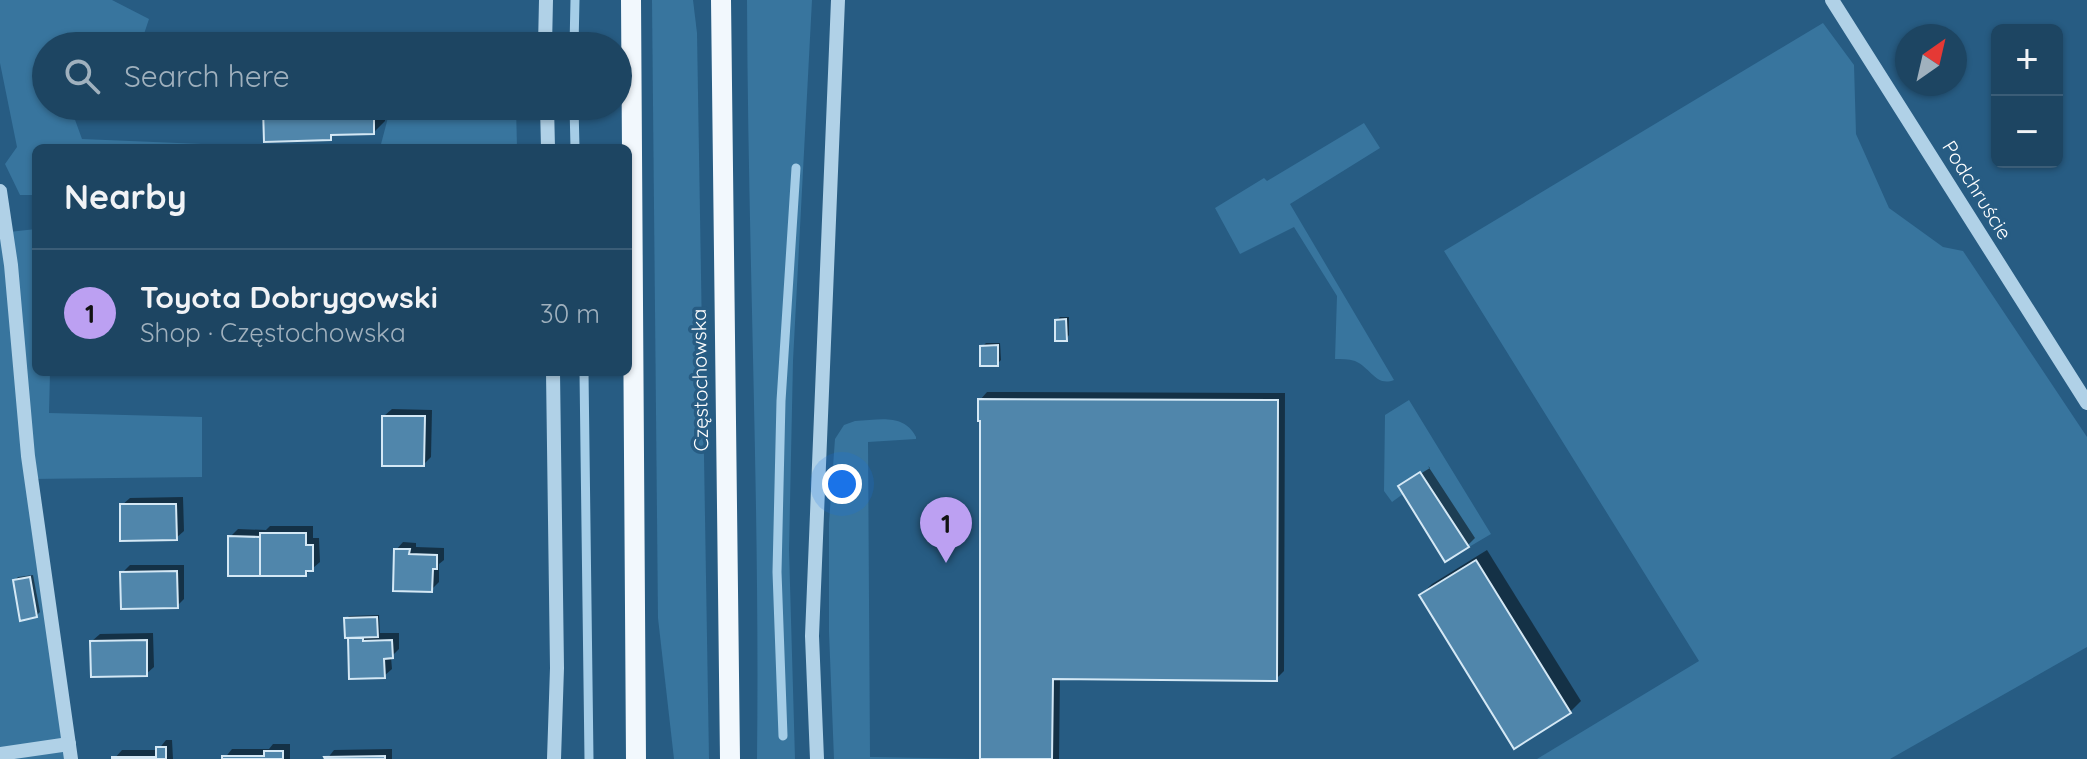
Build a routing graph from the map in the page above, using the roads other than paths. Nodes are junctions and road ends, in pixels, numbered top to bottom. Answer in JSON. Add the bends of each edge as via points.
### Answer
{"nodes":[{"id":1,"x":546,"y":0,"type":"edge"},
{"id":2,"x":631,"y":0,"type":"edge"},
{"id":3,"x":721,"y":0,"type":"edge"},
{"id":4,"x":838,"y":0,"type":"edge"},
{"id":5,"x":1832,"y":0,"type":"edge"},
{"id":6,"x":545,"y":32,"type":"edge"},
{"id":7,"x":631,"y":32,"type":"edge"},
{"id":8,"x":547,"y":120,"type":"edge"},
{"id":9,"x":632,"y":120,"type":"edge"},
{"id":10,"x":548,"y":144,"type":"edge"},
{"id":11,"x":632,"y":144,"type":"edge"},
{"id":12,"x":632,"y":152,"type":"edge"},
{"id":13,"x":0,"y":191,"type":"edge"},
{"id":14,"x":553,"y":376,"type":"edge"},
{"id":15,"x":2087,"y":403,"type":"edge"},
{"id":16,"x":70,"y":752,"type":"edge"},
{"id":17,"x":0,"y":754,"type":"edge"},
{"id":18,"x":554,"y":759,"type":"edge"},
{"id":19,"x":636,"y":759,"type":"edge"},
{"id":20,"x":730,"y":759,"type":"edge"},
{"id":21,"x":817,"y":759,"type":"edge"}],
"edges":[{"from":1,"to":6,"type":"street"},
{"from":2,"to":7,"type":"main road"},
{"from":3,"to":20,"type":"main road","name":"Częstochowska"},
{"from":4,"to":21,"type":"street","via":[[812,636]]},
{"from":5,"to":15,"type":"street","name":"Podchruście"},
{"from":8,"to":10,"type":"street"},
{"from":9,"to":11,"type":"main road"},
{"from":12,"to":19,"type":"main road"},
{"from":13,"to":16,"type":"street","via":[[28,456]]},
{"from":14,"to":18,"type":"street"},
{"from":16,"to":17,"type":"street"}]}
